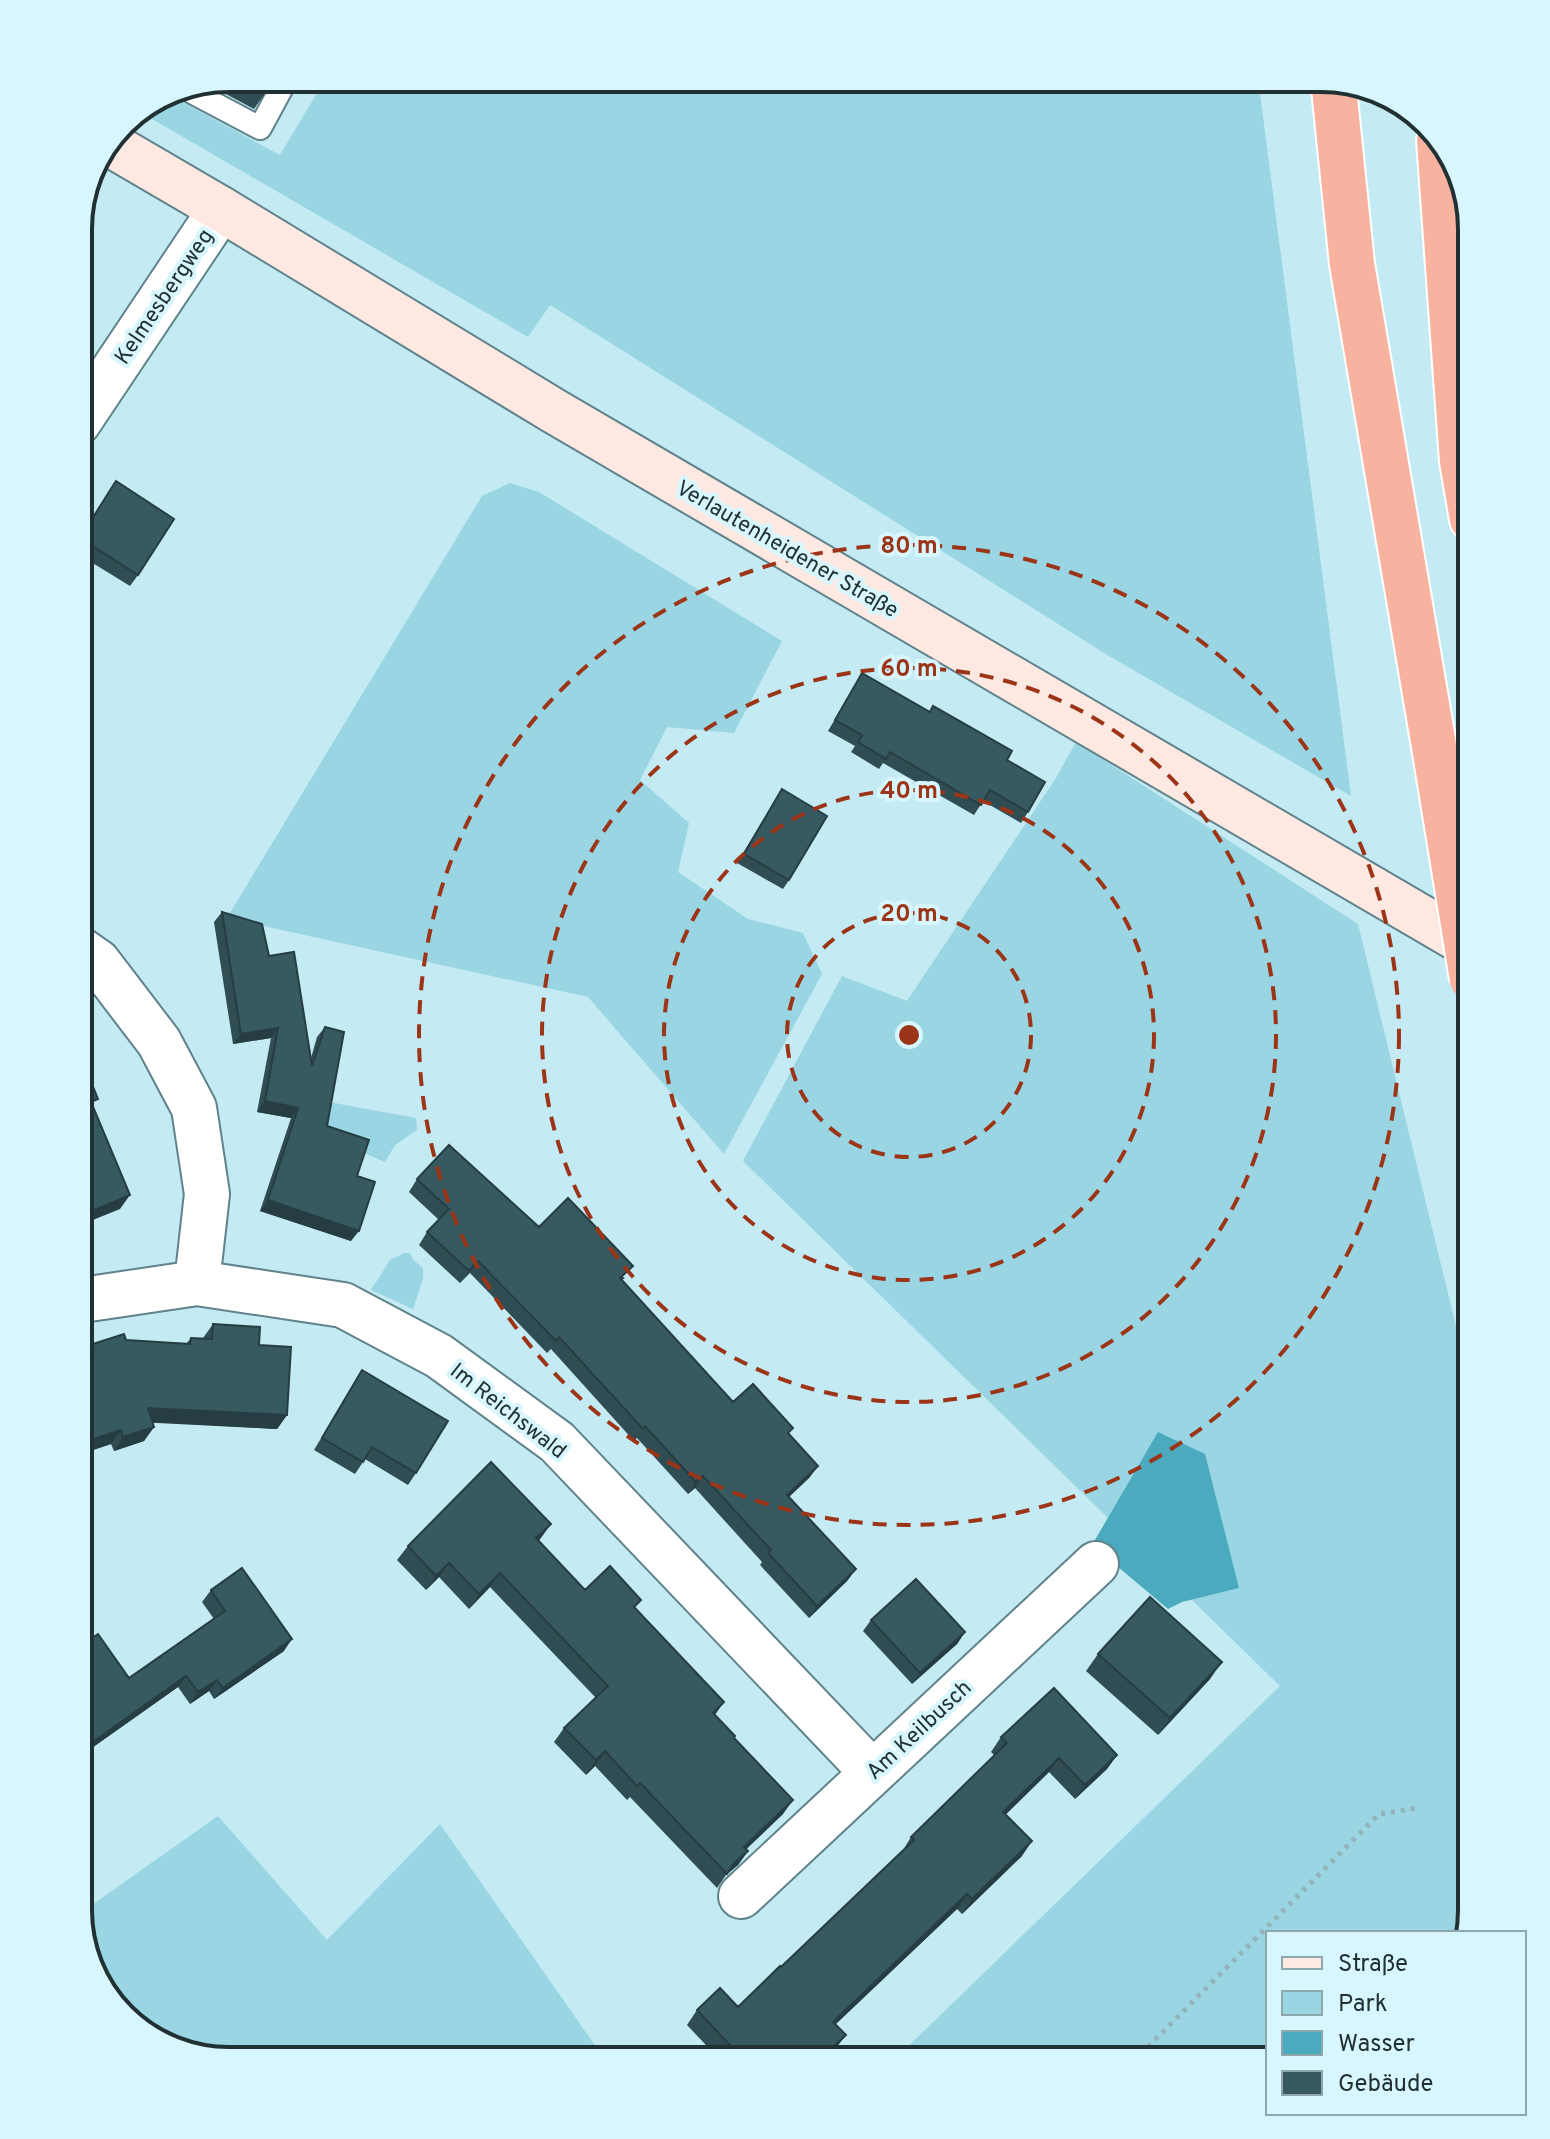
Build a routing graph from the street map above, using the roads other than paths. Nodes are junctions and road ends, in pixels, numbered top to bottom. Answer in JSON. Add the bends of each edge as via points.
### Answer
{"nodes":[{"id":1,"x":279,"y":92,"type":"edge"},
{"id":2,"x":1334,"y":93,"type":"edge"},
{"id":3,"x":199,"y":96,"type":"edge"},
{"id":4,"x":118,"y":149,"type":"edge"},
{"id":5,"x":1441,"y":161,"type":"edge"},
{"id":6,"x":221,"y":209,"type":"junction"},
{"id":7,"x":92,"y":402,"type":"edge"},
{"id":8,"x":1458,"y":405,"type":"edge"},
{"id":9,"x":1458,"y":893,"type":"edge"},
{"id":10,"x":1458,"y":939,"type":"edge"},
{"id":11,"x":92,"y":958,"type":"edge"},
{"id":12,"x":197,"y":1283,"type":"junction"},
{"id":13,"x":92,"y":1299,"type":"edge"},
{"id":14,"x":1096,"y":1564,"type":"dead end"},
{"id":15,"x":872,"y":1772,"type":"junction"},
{"id":16,"x":741,"y":1896,"type":"dead end"}],
"edges":[{"from":1,"to":3,"type":"lane","via":[[260,128]]},
{"from":2,"to":9,"type":"highway","bridge":true,"via":[[1352,264]]},
{"from":4,"to":6,"type":"main road","name":"Verlautenheidener Straße"},
{"from":5,"to":8,"type":"highway"},
{"from":6,"to":7,"type":"street","name":"Kelmesbergweg"},
{"from":6,"to":10,"type":"main road","name":"Verlautenheidener Straße","via":[[554,411]]},
{"from":11,"to":12,"type":"street","via":[[159,1042],[194,1108],[207,1194]]},
{"from":12,"to":13,"type":"street","name":"Im Reichswald"},
{"from":12,"to":15,"type":"street","name":"Im Reichswald","via":[[343,1305],[439,1356],[557,1442]]},
{"from":14,"to":15,"type":"street","name":"Am Keilbusch"},
{"from":15,"to":16,"type":"street","name":"Am Keilbusch"}]}
